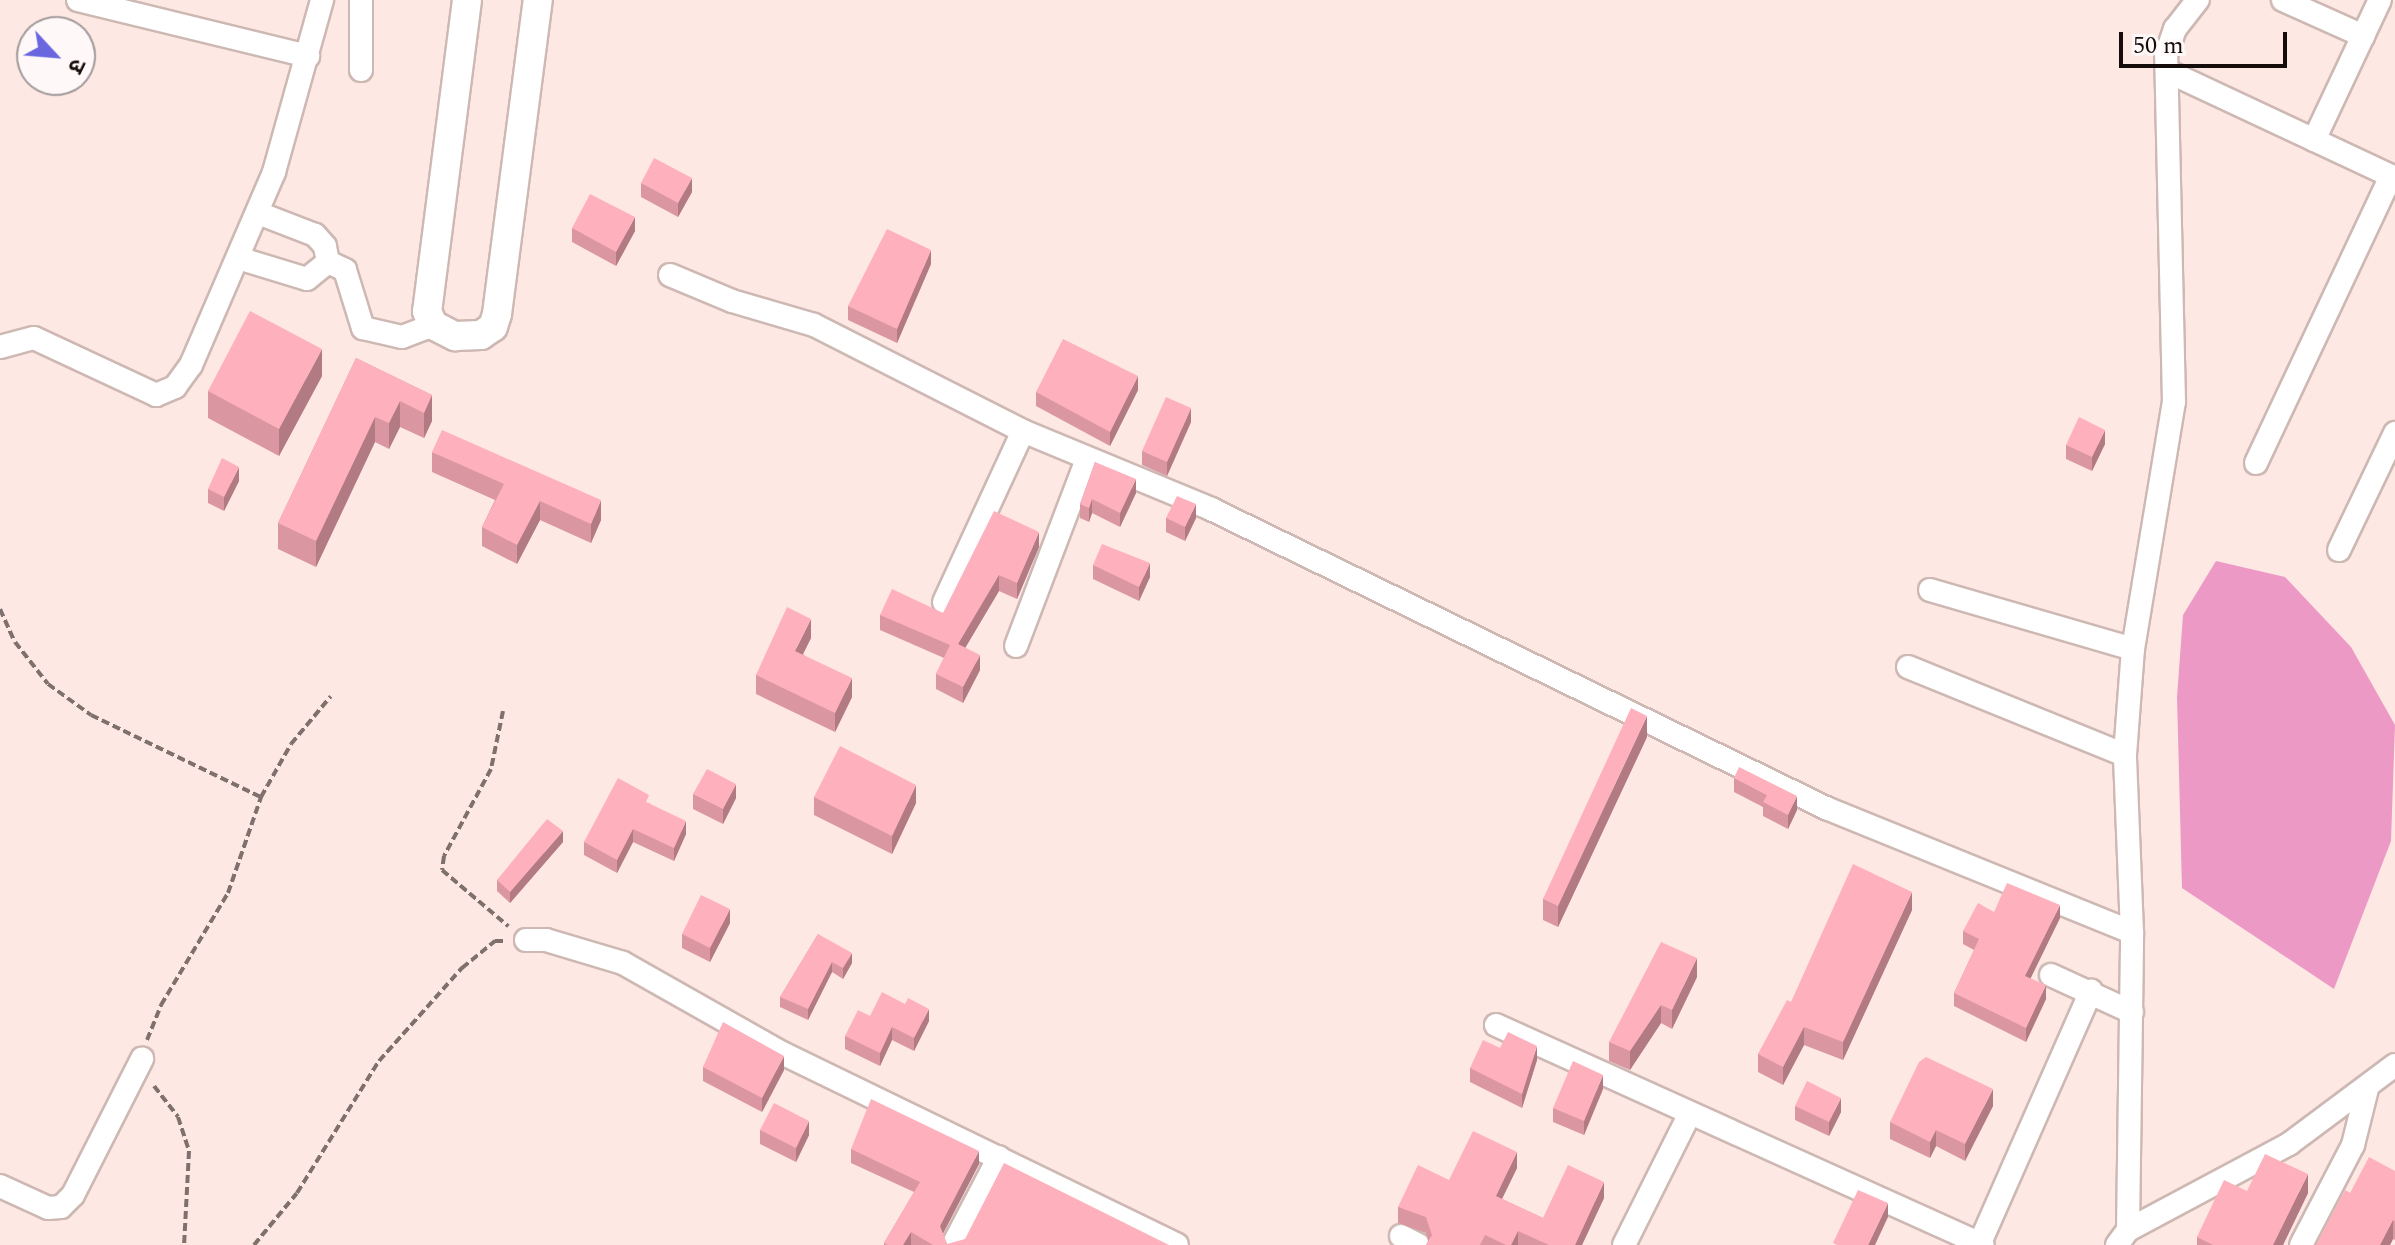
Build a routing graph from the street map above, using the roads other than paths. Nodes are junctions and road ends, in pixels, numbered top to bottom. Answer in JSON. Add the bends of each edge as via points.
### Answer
{"nodes":[{"id":1,"x":78,"y":0,"type":"edge"},
{"id":2,"x":322,"y":0,"type":"edge"},
{"id":3,"x":361,"y":0,"type":"edge"},
{"id":4,"x":467,"y":0,"type":"edge"},
{"id":5,"x":538,"y":0,"type":"edge"},
{"id":6,"x":2198,"y":0,"type":"edge"},
{"id":7,"x":2283,"y":0,"type":"edge"},
{"id":8,"x":2380,"y":0,"type":"edge"},
{"id":9,"x":2363,"y":36,"type":"junction"},
{"id":10,"x":308,"y":56,"type":"junction"},
{"id":11,"x":361,"y":70,"type":"dead end"},
{"id":12,"x":2167,"y":71,"type":"junction"},
{"id":13,"x":2314,"y":140,"type":"junction"},
{"id":14,"x":2393,"y":177,"type":"edge"},
{"id":15,"x":258,"y":213,"type":"junction"},
{"id":16,"x":238,"y":258,"type":"junction"},
{"id":17,"x":328,"y":262,"type":"junction"},
{"id":18,"x":670,"y":275,"type":"dead end"},
{"id":19,"x":433,"y":325,"type":"junction"},
{"id":20,"x":0,"y":347,"type":"edge"},
{"id":21,"x":1023,"y":431,"type":"junction"},
{"id":22,"x":2395,"y":433,"type":"edge"},
{"id":23,"x":1087,"y":459,"type":"junction"},
{"id":24,"x":2256,"y":463,"type":"dead end"},
{"id":25,"x":2339,"y":550,"type":"dead end"},
{"id":26,"x":1930,"y":590,"type":"dead end"},
{"id":27,"x":944,"y":602,"type":"dead end"},
{"id":28,"x":1016,"y":646,"type":"dead end"},
{"id":29,"x":2133,"y":649,"type":"junction"},
{"id":30,"x":1908,"y":667,"type":"dead end"},
{"id":31,"x":2125,"y":755,"type":"junction"},
{"id":32,"x":2132,"y":932,"type":"junction"},
{"id":33,"x":526,"y":940,"type":"road end"},
{"id":34,"x":2051,"y":975,"type":"dead end"},
{"id":35,"x":2091,"y":991,"type":"junction"},
{"id":36,"x":2132,"y":1012,"type":"junction"},
{"id":37,"x":1496,"y":1025,"type":"dead end"},
{"id":38,"x":142,"y":1059,"type":"road end"},
{"id":39,"x":2395,"y":1065,"type":"edge"},
{"id":40,"x":2367,"y":1089,"type":"junction"},
{"id":41,"x":1689,"y":1115,"type":"junction"},
{"id":42,"x":999,"y":1157,"type":"junction"},
{"id":43,"x":0,"y":1186,"type":"edge"},
{"id":44,"x":1138,"y":1236,"type":"edge"},
{"id":45,"x":2122,"y":1238,"type":"edge"},
{"id":46,"x":1980,"y":1244,"type":"edge"},
{"id":47,"x":953,"y":1245,"type":"edge"},
{"id":48,"x":1177,"y":1245,"type":"edge"},
{"id":49,"x":1624,"y":1245,"type":"edge"},
{"id":50,"x":2301,"y":1245,"type":"edge"}],
"edges":[{"from":1,"to":10,"type":"street"},
{"from":2,"to":10,"type":"street"},
{"from":3,"to":11,"type":"street"},
{"from":4,"to":19,"type":"street","via":[[428,287],[427,311]]},
{"from":5,"to":19,"type":"street","via":[[493,327],[481,335],[455,336]]},
{"from":6,"to":12,"type":"street","via":[[2175,29]]},
{"from":7,"to":9,"type":"street"},
{"from":8,"to":9,"type":"street"},
{"from":9,"to":13,"type":"street"},
{"from":10,"to":15,"type":"street"},
{"from":12,"to":13,"type":"street"},
{"from":12,"to":29,"type":"street","via":[[2174,402]]},
{"from":13,"to":14,"type":"street"},
{"from":14,"to":24,"type":"street"},
{"from":15,"to":16,"type":"street"},
{"from":15,"to":17,"type":"street","via":[[315,235],[325,246]]},
{"from":16,"to":17,"type":"street","via":[[307,279]]},
{"from":16,"to":20,"type":"street","via":[[191,365],[175,387],[156,395],[34,338]]},
{"from":17,"to":19,"type":"street","via":[[345,270],[363,328],[402,337]]},
{"from":18,"to":21,"type":"street","via":[[732,301],[814,325]]},
{"from":21,"to":23,"type":"street"},
{"from":21,"to":27,"type":"street"},
{"from":22,"to":25,"type":"street"},
{"from":23,"to":28,"type":"street"},
{"from":23,"to":32,"type":"street","via":[[1211,509],[1826,808]]},
{"from":26,"to":29,"type":"street"},
{"from":29,"to":31,"type":"street"},
{"from":30,"to":31,"type":"street"},
{"from":31,"to":32,"type":"street"},
{"from":32,"to":36,"type":"street"},
{"from":33,"to":42,"type":"street","via":[[546,940],[623,963],[782,1053]]},
{"from":34,"to":35,"type":"street"},
{"from":35,"to":36,"type":"street"},
{"from":35,"to":46,"type":"street"},
{"from":36,"to":45,"type":"street"},
{"from":37,"to":41,"type":"street"},
{"from":38,"to":43,"type":"street","via":[[73,1195],[61,1207],[48,1208]]},
{"from":39,"to":40,"type":"street"},
{"from":40,"to":45,"type":"street","via":[[2220,1185]]},
{"from":40,"to":50,"type":"street","via":[[2353,1145]]},
{"from":41,"to":46,"type":"street"},
{"from":41,"to":49,"type":"street"},
{"from":42,"to":44,"type":"street"},
{"from":42,"to":47,"type":"street"},
{"from":44,"to":48,"type":"street"}]}
